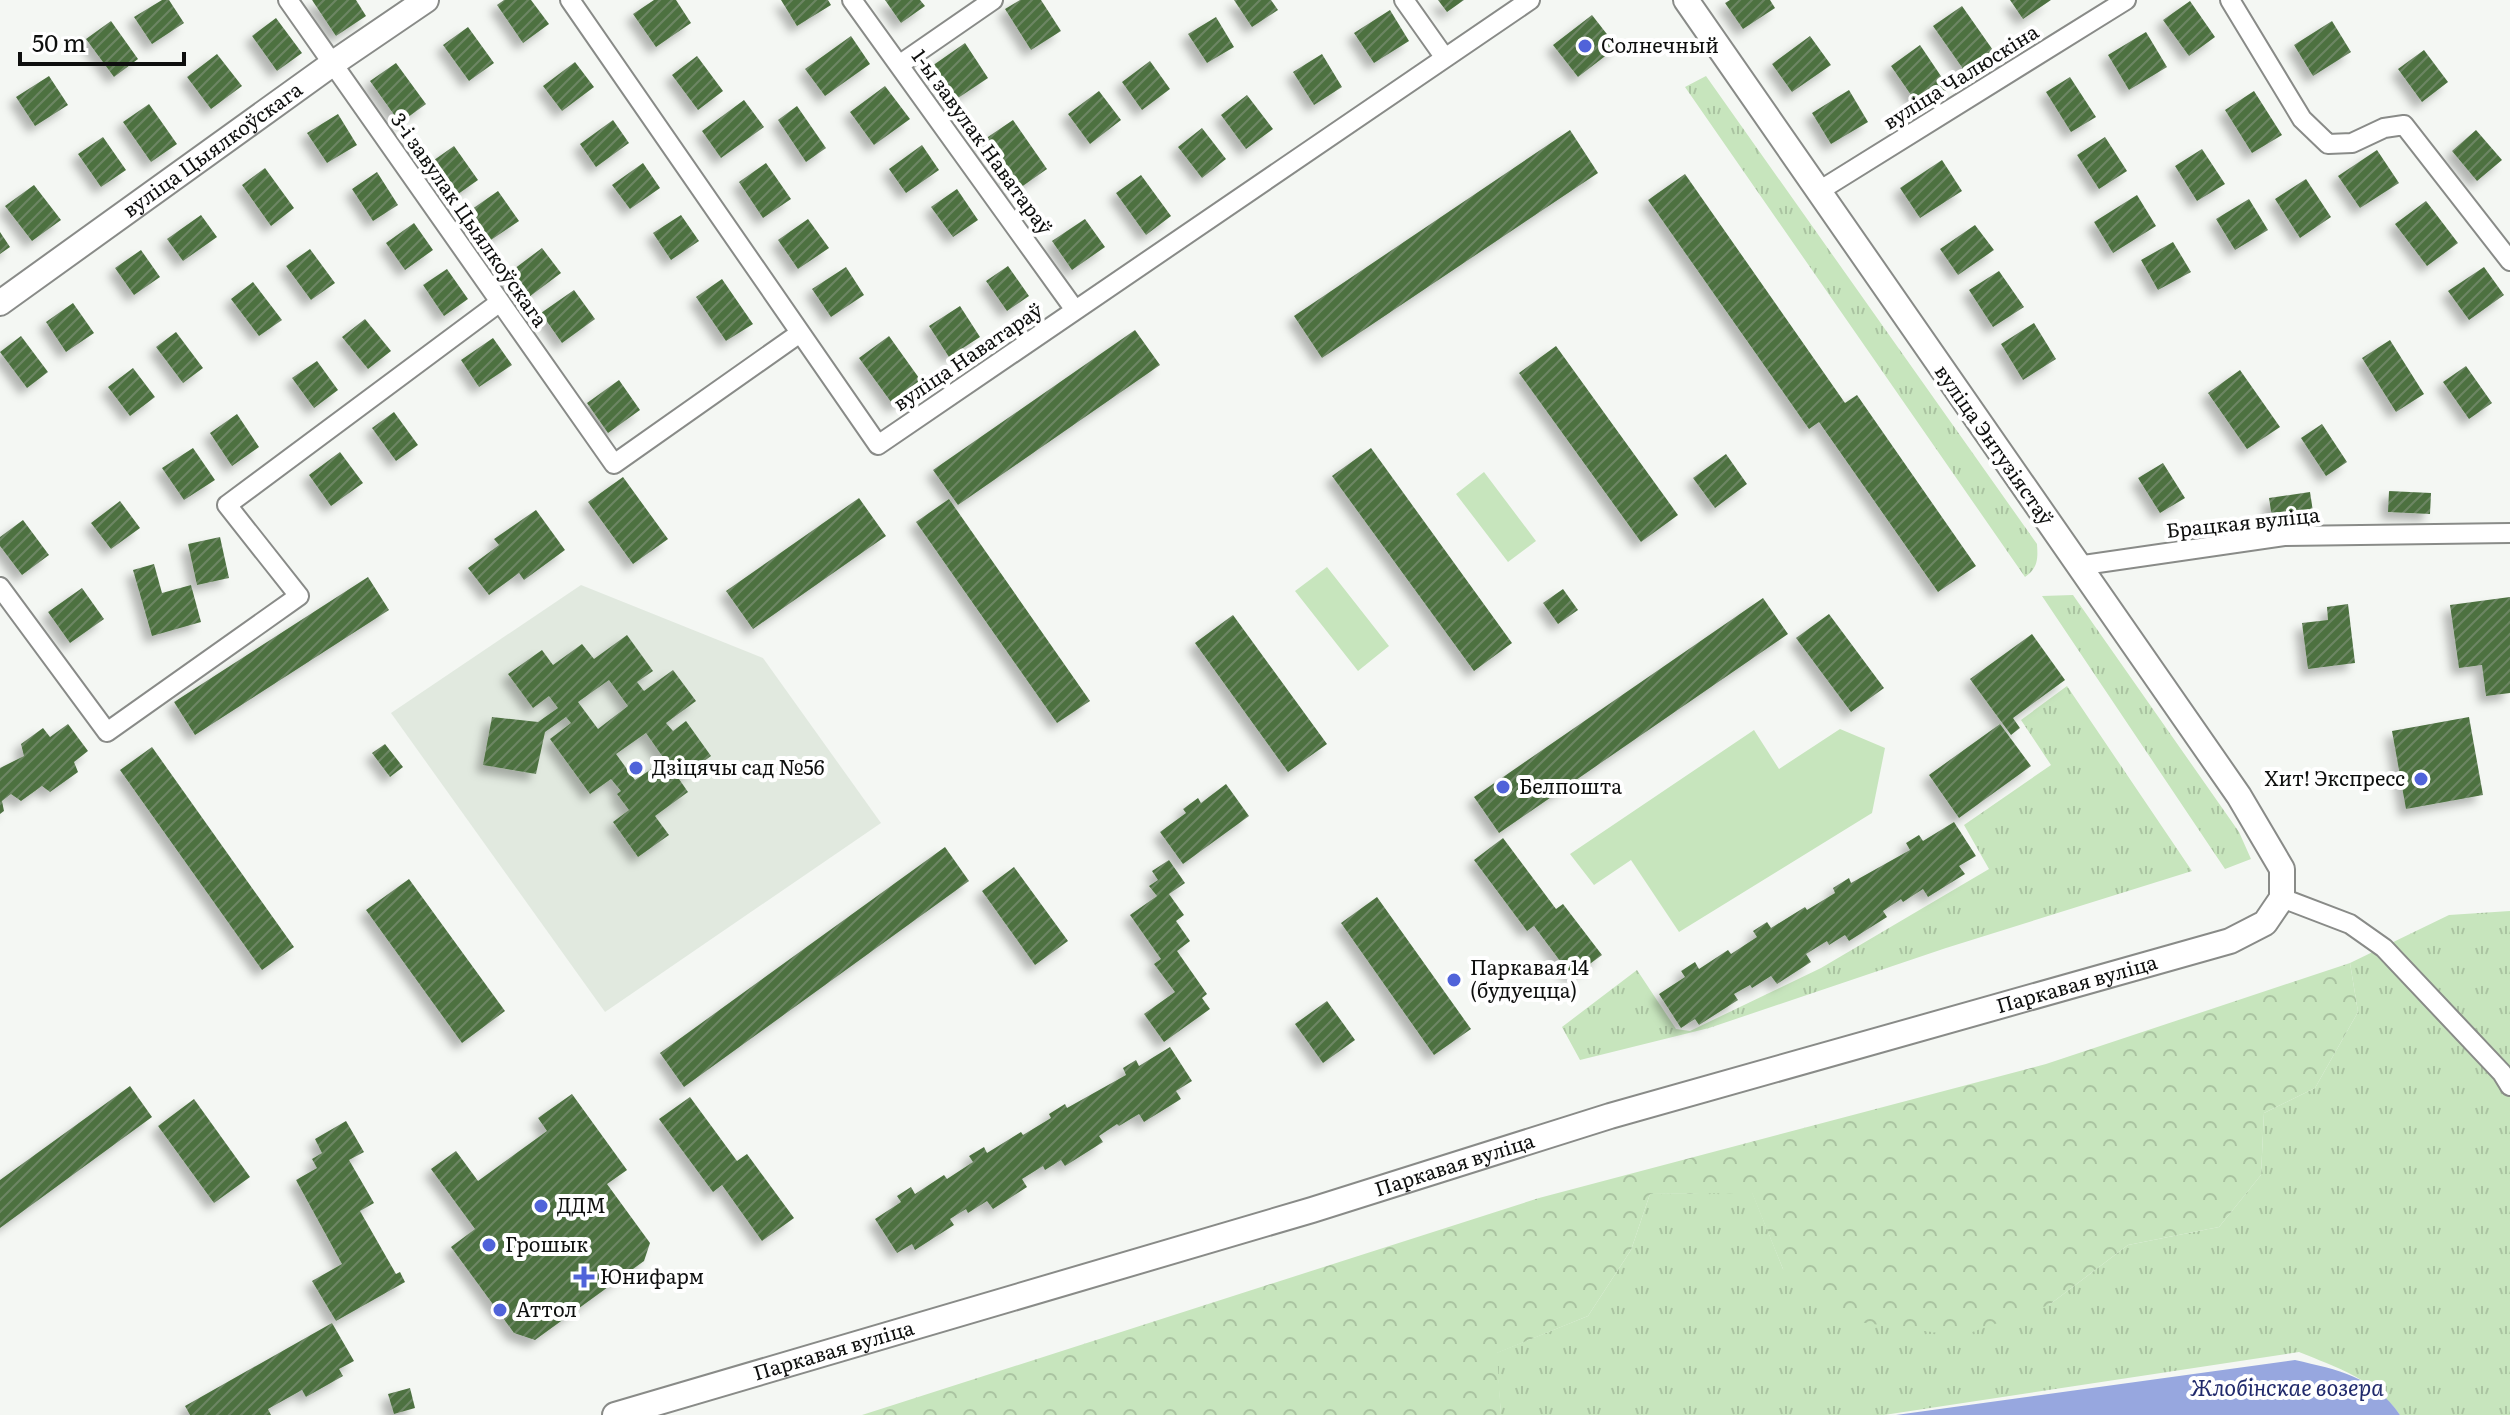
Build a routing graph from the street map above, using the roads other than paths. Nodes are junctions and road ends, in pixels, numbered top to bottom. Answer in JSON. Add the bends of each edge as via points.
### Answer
{"nodes":[{"id":1,"x":288,"y":0,"type":"edge"},
{"id":2,"x":426,"y":0,"type":"edge"},
{"id":3,"x":570,"y":0,"type":"edge"},
{"id":4,"x":852,"y":0,"type":"edge"},
{"id":5,"x":993,"y":0,"type":"edge"},
{"id":6,"x":1404,"y":0,"type":"edge"},
{"id":7,"x":1530,"y":0,"type":"edge"},
{"id":8,"x":1686,"y":0,"type":"edge"},
{"id":9,"x":2126,"y":0,"type":"edge"},
{"id":10,"x":2230,"y":0,"type":"edge"},
{"id":11,"x":1445,"y":58,"type":"junction"},
{"id":12,"x":332,"y":64,"type":"junction"},
{"id":13,"x":899,"y":65,"type":"junction"},
{"id":14,"x":1819,"y":191,"type":"junction"},
{"id":15,"x":2510,"y":261,"type":"edge"},
{"id":16,"x":500,"y":302,"type":"junction"},
{"id":17,"x":0,"y":303,"type":"edge"},
{"id":18,"x":1075,"y":310,"type":"junction"},
{"id":19,"x":800,"y":333,"type":"junction"},
{"id":20,"x":2510,"y":533,"type":"edge"},
{"id":21,"x":2077,"y":566,"type":"junction"},
{"id":22,"x":0,"y":587,"type":"edge"},
{"id":23,"x":2282,"y":898,"type":"junction"},
{"id":24,"x":2510,"y":1086,"type":"edge"},
{"id":25,"x":615,"y":1415,"type":"edge"}],
"edges":[{"from":1,"to":12,"type":"street","name":"3-і завулак Цыялкоўскага"},
{"from":2,"to":12,"type":"main road","name":"вуліца Цыялкоўскага"},
{"from":3,"to":19,"type":"street","name":"вуліца Наватараў"},
{"from":4,"to":13,"type":"street","name":"1-ы завулак Наватараў"},
{"from":5,"to":13,"type":"street"},
{"from":6,"to":11,"type":"street"},
{"from":7,"to":11,"type":"street","name":"вуліца Наватараў"},
{"from":8,"to":14,"type":"main road","name":"вуліца Энтузіястаў"},
{"from":9,"to":14,"type":"street","name":"вуліца Чалюскіна"},
{"from":10,"to":15,"type":"street","via":[[2302,119],[2328,144],[2352,143],[2404,125]]},
{"from":11,"to":18,"type":"street","name":"вуліца Наватараў"},
{"from":12,"to":16,"type":"street","name":"3-і завулак Цыялкоўскага"},
{"from":12,"to":17,"type":"main road","name":"вуліца Цыялкоўскага"},
{"from":13,"to":18,"type":"street","name":"1-ы завулак Наватараў"},
{"from":14,"to":21,"type":"main road","name":"вуліца Энтузіястаў"},
{"from":16,"to":19,"type":"street","name":"3-і завулак Цыялкоўскага","via":[[614,464]]},
{"from":16,"to":22,"type":"street","via":[[227,505],[299,596],[107,732]]},
{"from":18,"to":19,"type":"street","name":"вуліца Наватараў","via":[[878,445]]},
{"from":20,"to":21,"type":"street","name":"Брацкая вуліца","via":[[2284,536]]},
{"from":21,"to":23,"type":"main road","name":"вуліца Энтузіястаў","via":[[2239,796],[2282,869]]},
{"from":23,"to":24,"type":"street","via":[[2350,924],[2384,948]]},
{"from":23,"to":25,"type":"main road","name":"Паркавая вуліца","via":[[2265,923],[2230,941],[1610,1116],[1312,1210]]}]}
